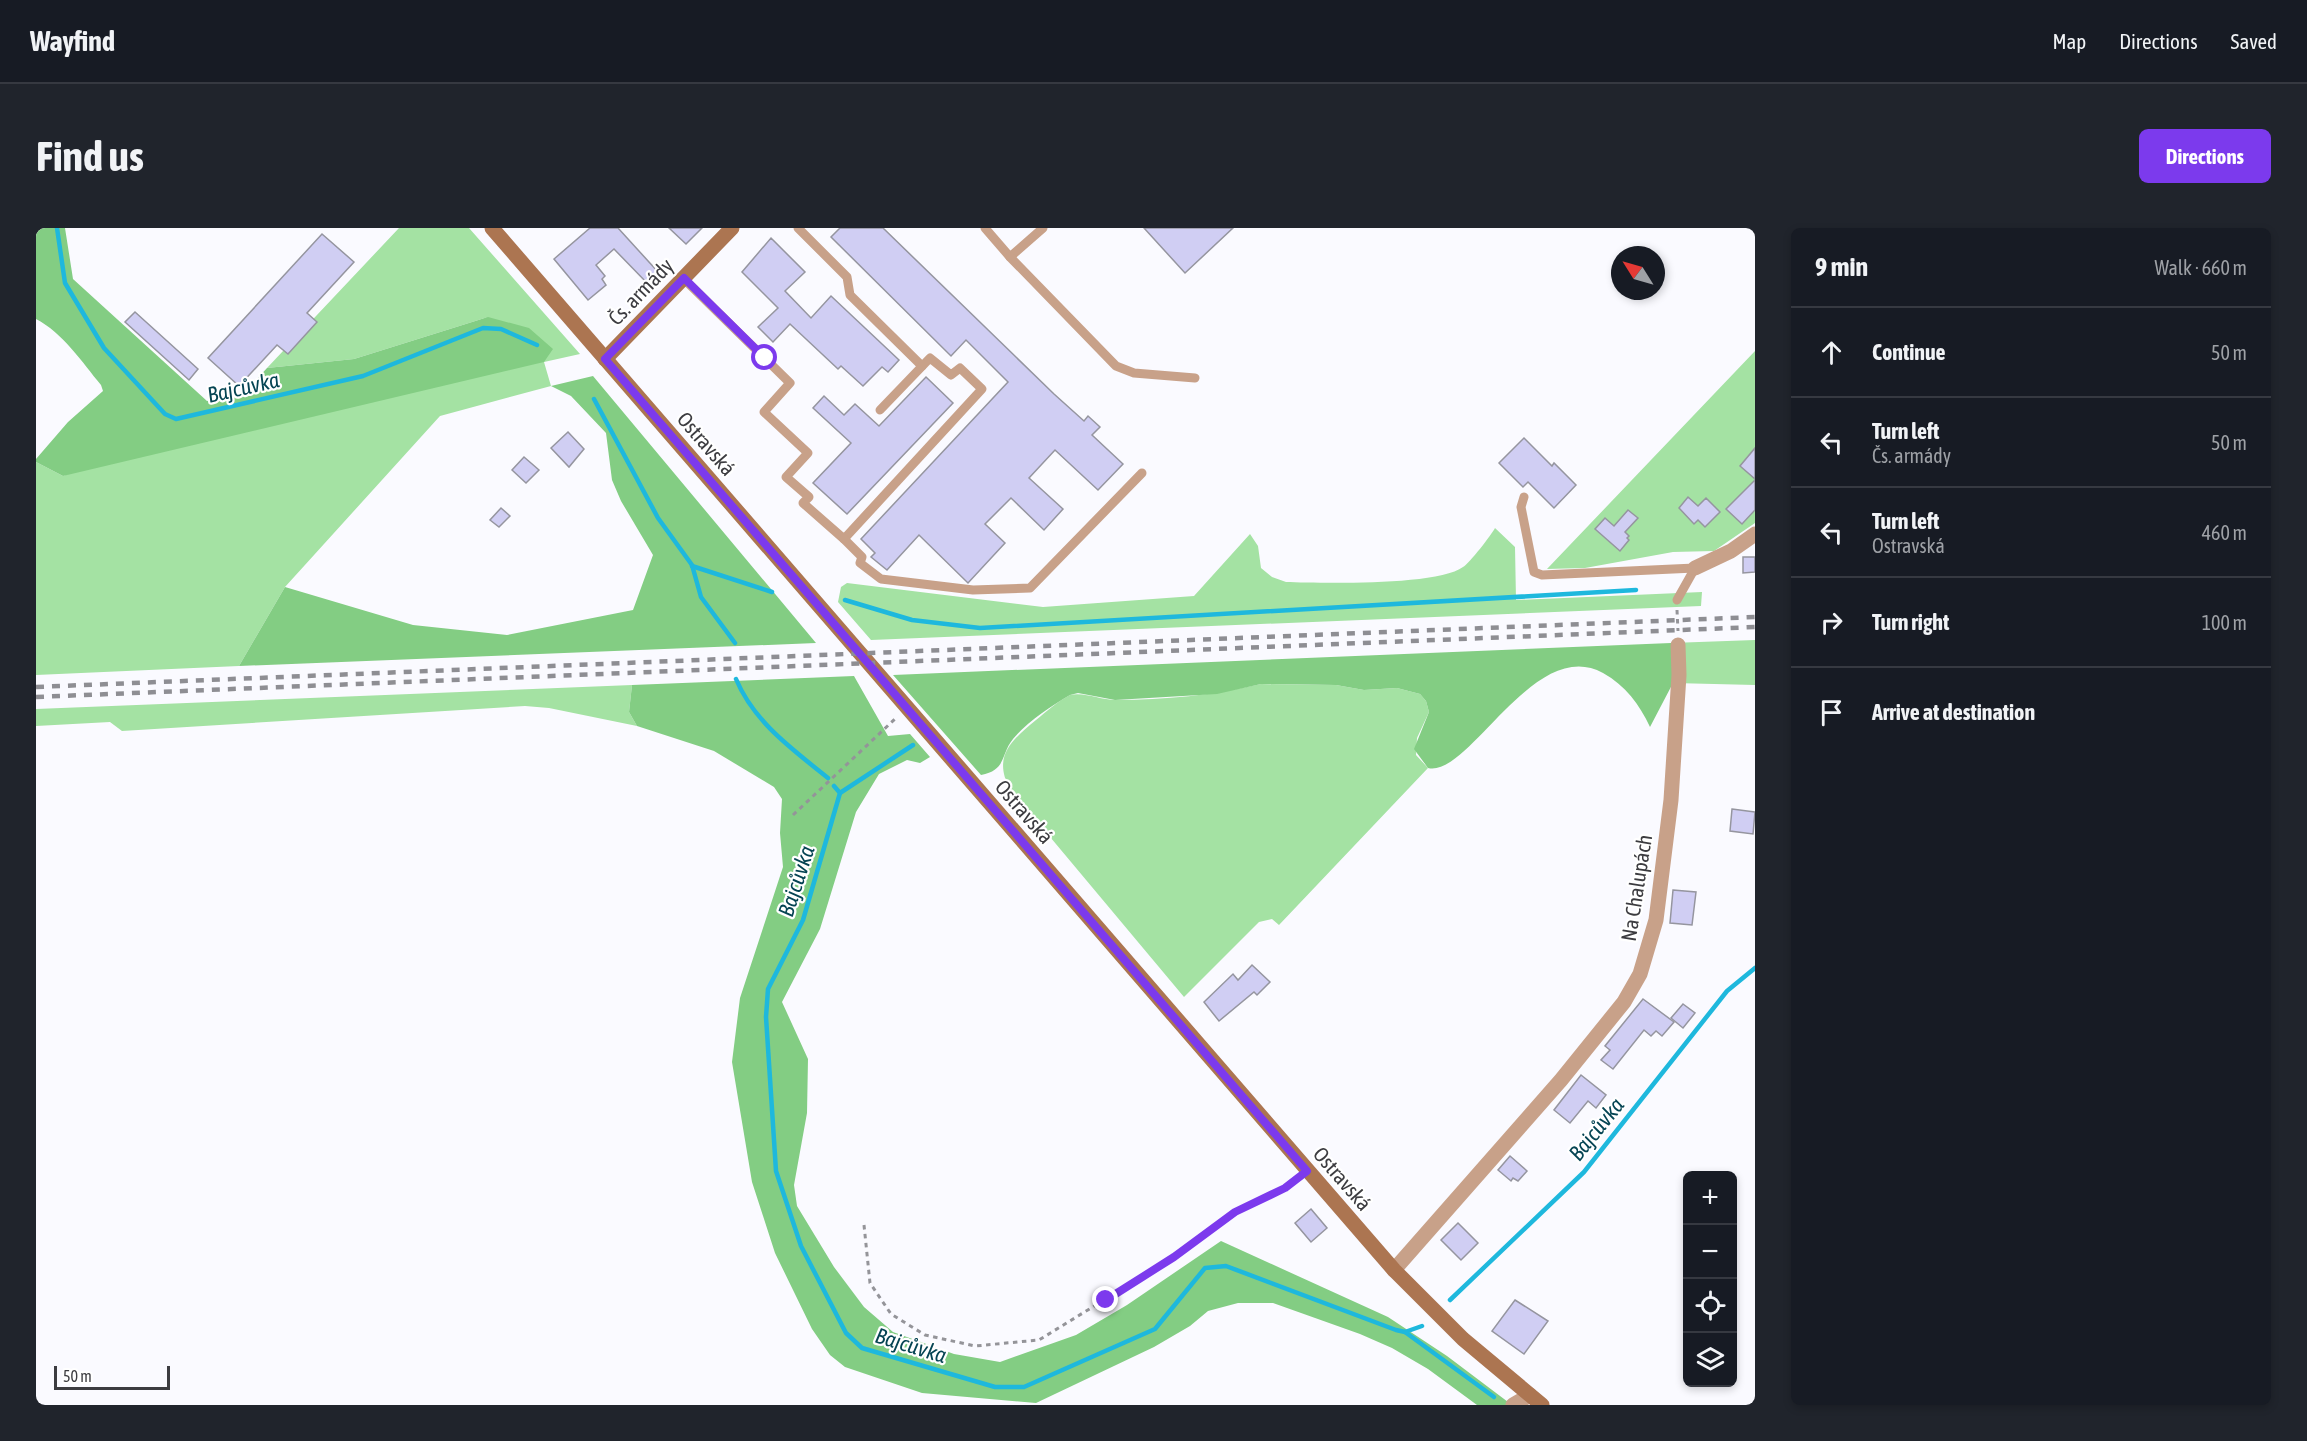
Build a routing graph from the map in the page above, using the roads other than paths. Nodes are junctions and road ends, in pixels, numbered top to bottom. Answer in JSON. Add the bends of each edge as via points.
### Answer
{"nodes":[{"id":1,"x":492,"y":228,"type":"edge"},
{"id":2,"x":732,"y":228,"type":"edge"},
{"id":3,"x":798,"y":228,"type":"edge"},
{"id":4,"x":984,"y":228,"type":"edge"},
{"id":5,"x":1042,"y":228,"type":"edge"},
{"id":6,"x":1010,"y":257,"type":"junction"},
{"id":7,"x":684,"y":278,"type":"junction"},
{"id":8,"x":605,"y":359,"type":"junction"},
{"id":9,"x":922,"y":366,"type":"junction"},
{"id":10,"x":1195,"y":378,"type":"dead end"},
{"id":11,"x":880,"y":410,"type":"dead end"},
{"id":12,"x":1142,"y":473,"type":"dead end"},
{"id":13,"x":1524,"y":497,"type":"dead end"},
{"id":14,"x":1755,"y":534,"type":"edge"},
{"id":15,"x":844,"y":539,"type":"junction"},
{"id":16,"x":1695,"y":568,"type":"junction"},
{"id":17,"x":1677,"y":600,"type":"road end"},
{"id":18,"x":1678,"y":645,"type":"road end"},
{"id":19,"x":1394,"y":1270,"type":"junction"},
{"id":20,"x":1536,"y":1400,"type":"edge"},
{"id":21,"x":1513,"y":1405,"type":"edge"}],
"edges":[{"from":1,"to":8,"type":"main road","name":"Ostravská"},
{"from":2,"to":7,"type":"main road","name":"Čs. armády"},
{"from":3,"to":9,"type":"lane","via":[[847,277],[850,295]]},
{"from":4,"to":6,"type":"lane"},
{"from":5,"to":6,"type":"lane"},
{"from":6,"to":10,"type":"lane","via":[[1116,366],[1134,373]]},
{"from":7,"to":8,"type":"main road","name":"Čs. armády"},
{"from":7,"to":15,"type":"lane","via":[[790,383],[764,412],[808,453],[786,477],[809,497],[803,503]]},
{"from":8,"to":19,"type":"main road","name":"Ostravská"},
{"from":9,"to":11,"type":"lane"},
{"from":9,"to":15,"type":"lane","via":[[930,358],[951,375],[960,368],[982,389]]},
{"from":12,"to":15,"type":"lane","via":[[1030,588],[973,590],[881,579],[860,563],[862,557]]},
{"from":13,"to":16,"type":"lane","via":[[1521,507],[1534,572],[1633,573]]},
{"from":14,"to":16,"type":"street"},
{"from":16,"to":17,"type":"lane"},
{"from":18,"to":19,"type":"street","name":"Na Chalupách","via":[[1671,800],[1656,920],[1640,974],[1624,1002],[1561,1080]]},
{"from":19,"to":20,"type":"main road","name":"Ostravská","via":[[1463,1339]]},
{"from":20,"to":21,"type":"street"}]}
